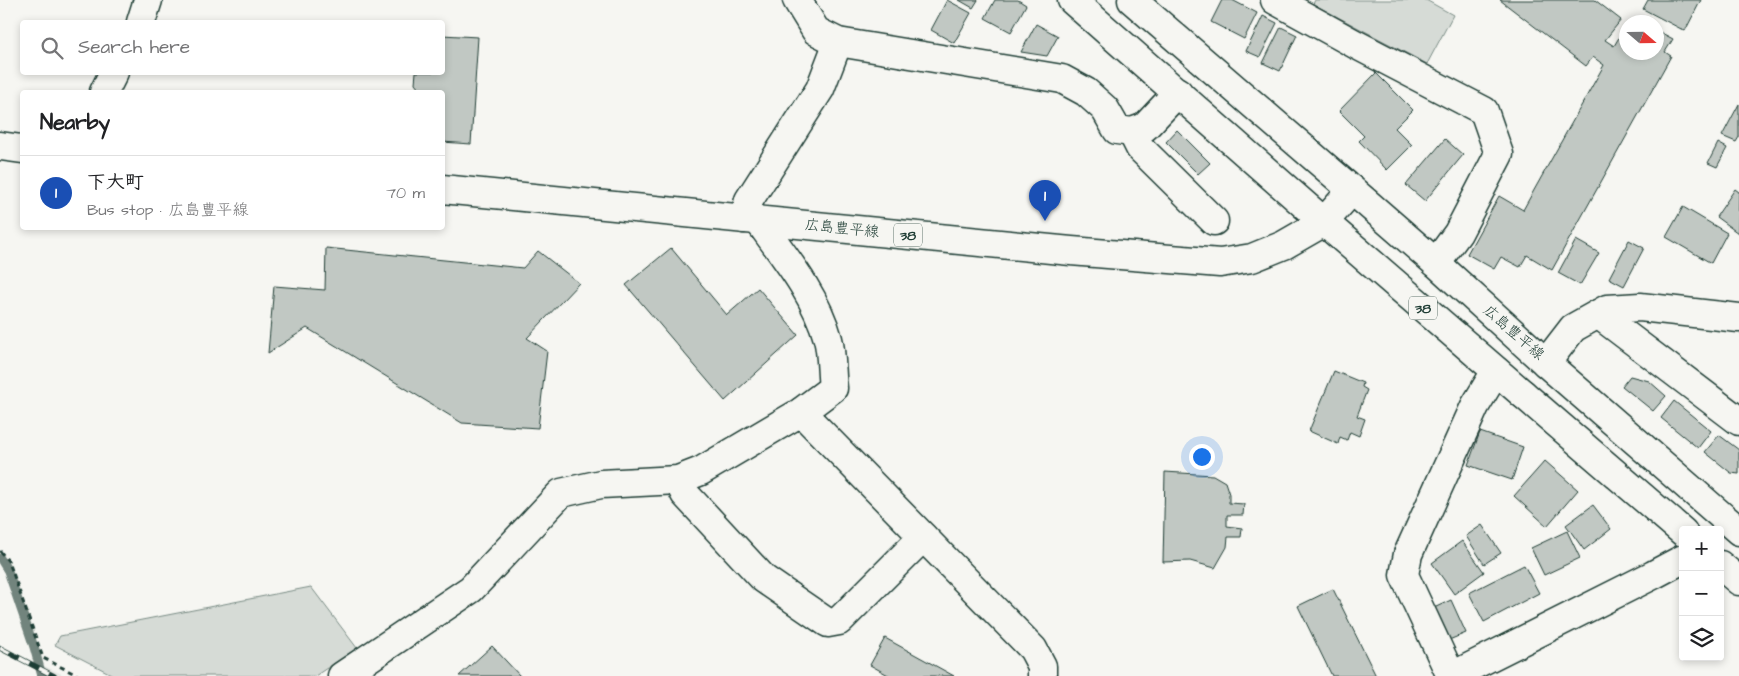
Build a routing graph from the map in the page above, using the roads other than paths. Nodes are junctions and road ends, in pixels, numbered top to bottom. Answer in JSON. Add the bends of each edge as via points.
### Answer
{"nodes":[{"id":1,"x":148,"y":0,"type":"edge"},
{"id":2,"x":797,"y":0,"type":"edge"},
{"id":3,"x":1072,"y":0,"type":"edge"},
{"id":4,"x":1132,"y":0,"type":"edge"},
{"id":5,"x":1275,"y":0,"type":"edge"},
{"id":6,"x":142,"y":20,"type":"edge"},
{"id":7,"x":838,"y":42,"type":"junction"},
{"id":8,"x":112,"y":75,"type":"edge"},
{"id":9,"x":105,"y":90,"type":"edge"},
{"id":10,"x":1178,"y":92,"type":"junction"},
{"id":11,"x":1132,"y":132,"type":"junction"},
{"id":12,"x":0,"y":146,"type":"edge"},
{"id":13,"x":20,"y":148,"type":"edge"},
{"id":14,"x":445,"y":189,"type":"edge"},
{"id":15,"x":1352,"y":190,"type":"junction"},
{"id":16,"x":751,"y":219,"type":"junction"},
{"id":17,"x":1214,"y":220,"type":"dead end"},
{"id":18,"x":1324,"y":222,"type":"junction"},
{"id":19,"x":1436,"y":263,"type":"junction"},
{"id":20,"x":1598,"y":314,"type":"junction"},
{"id":21,"x":1739,"y":318,"type":"edge"},
{"id":22,"x":1546,"y":363,"type":"junction"},
{"id":23,"x":1496,"y":371,"type":"junction"},
{"id":24,"x":801,"y":412,"type":"junction"},
{"id":25,"x":1739,"y":421,"type":"edge"},
{"id":26,"x":678,"y":480,"type":"junction"},
{"id":27,"x":1679,"y":529,"type":"edge"},
{"id":28,"x":1739,"y":531,"type":"edge"},
{"id":29,"x":923,"y":537,"type":"junction"},
{"id":30,"x":1724,"y":538,"type":"edge"},
{"id":31,"x":1679,"y":561,"type":"edge"},
{"id":32,"x":1724,"y":568,"type":"edge"},
{"id":33,"x":1739,"y":581,"type":"edge"},
{"id":34,"x":342,"y":676,"type":"edge"},
{"id":35,"x":1042,"y":676,"type":"edge"},
{"id":36,"x":1451,"y":676,"type":"edge"}],
"edges":[{"from":1,"to":6,"type":"street"},
{"from":2,"to":7,"type":"street","via":[[816,31]]},
{"from":3,"to":10,"type":"street"},
{"from":4,"to":15,"type":"street"},
{"from":5,"to":19,"type":"street","via":[[1484,111],[1499,154],[1458,232]]},
{"from":7,"to":11,"type":"street","via":[[1062,79],[1086,92],[1105,108],[1117,130]]},
{"from":7,"to":16,"type":"street","via":[[820,88],[749,200]]},
{"from":8,"to":9,"type":"street"},
{"from":10,"to":11,"type":"street","via":[[1146,127]]},
{"from":10,"to":18,"type":"street"},
{"from":11,"to":17,"type":"street","via":[[1140,148]]},
{"from":12,"to":13,"type":"street"},
{"from":14,"to":16,"type":"street","name":"広島豊平線","number":"38"},
{"from":15,"to":18,"type":"street","name":"広島豊平線","number":"38"},
{"from":15,"to":19,"type":"street","name":"広島豊平線"},
{"from":16,"to":18,"type":"street","name":"広島豊平線","number":"38","via":[[1220,264],[1252,258],[1284,245]]},
{"from":16,"to":24,"type":"street","via":[[787,260],[813,302],[828,339],[833,388]]},
{"from":18,"to":23,"type":"street","number":"38"},
{"from":19,"to":22,"type":"street","name":"広島豊平線"},
{"from":20,"to":21,"type":"street","name":"広島豊平線","via":[[1607,309],[1640,308]]},
{"from":20,"to":22,"type":"street","name":"広島豊平線","via":[[1573,328]]},
{"from":20,"to":25,"type":"street"},
{"from":22,"to":28,"type":"street"},
{"from":23,"to":27,"type":"street","number":"38"},
{"from":23,"to":36,"type":"street","via":[[1475,406],[1408,554],[1404,575]]},
{"from":24,"to":26,"type":"street","via":[[701,471]]},
{"from":24,"to":29,"type":"street"},
{"from":26,"to":29,"type":"street","via":[[685,494],[764,579],[828,623],[839,621]]},
{"from":26,"to":34,"type":"street","via":[[600,484],[561,493],[471,590]]},
{"from":28,"to":30,"type":"street"},
{"from":29,"to":35,"type":"street","via":[[1033,649],[1042,666]]},
{"from":31,"to":36,"type":"street"},
{"from":32,"to":33,"type":"street"}]}
